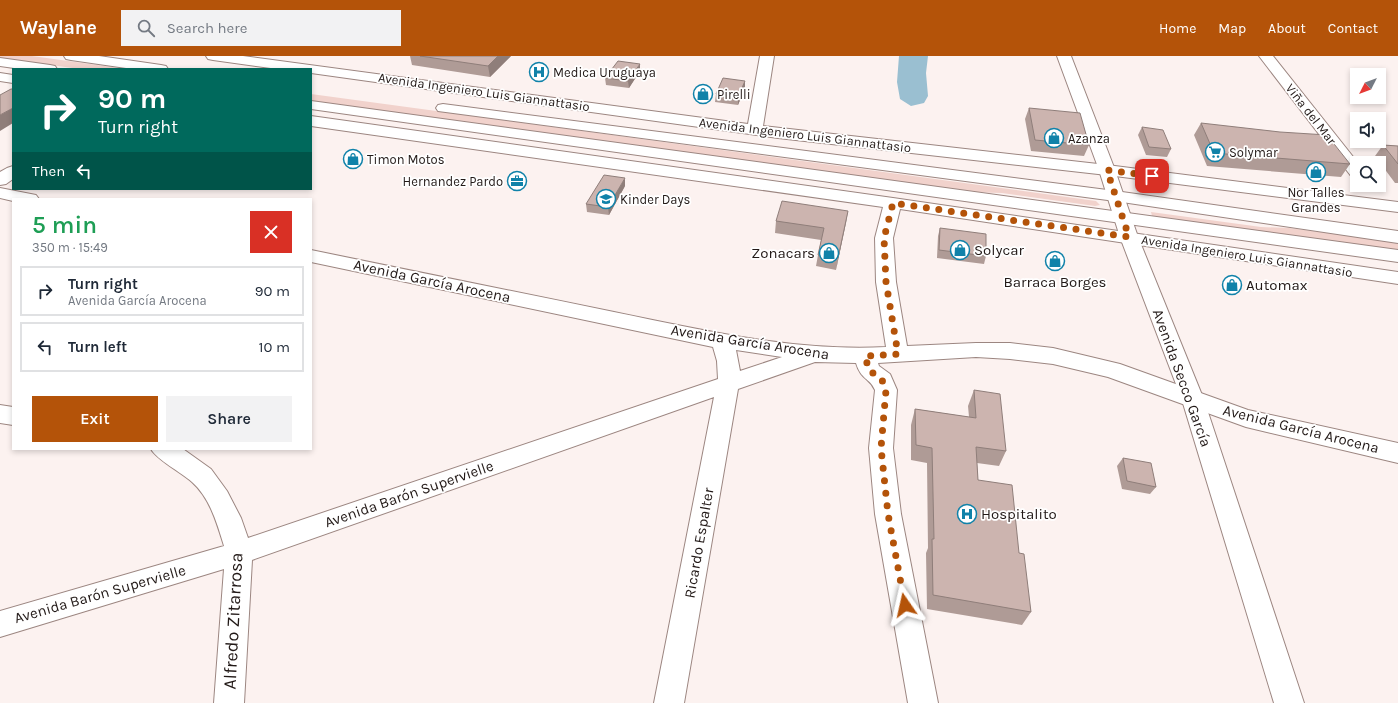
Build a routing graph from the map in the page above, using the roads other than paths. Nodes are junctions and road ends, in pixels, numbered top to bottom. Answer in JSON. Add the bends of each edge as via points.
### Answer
{"nodes":[{"id":1,"x":71,"y":56,"type":"edge"},
{"id":2,"x":212,"y":56,"type":"edge"},
{"id":3,"x":312,"y":56,"type":"edge"},
{"id":4,"x":767,"y":56,"type":"edge"},
{"id":5,"x":1064,"y":56,"type":"edge"},
{"id":6,"x":1266,"y":56,"type":"edge"},
{"id":7,"x":0,"y":62,"type":"edge"},
{"id":8,"x":43,"y":68,"type":"edge"},
{"id":9,"x":154,"y":68,"type":"edge"},
{"id":10,"x":298,"y":68,"type":"edge"},
{"id":11,"x":312,"y":70,"type":"edge"},
{"id":12,"x":0,"y":77,"type":"edge"},
{"id":13,"x":12,"y":79,"type":"edge"},
{"id":14,"x":312,"y":105,"type":"edge"},
{"id":15,"x":430,"y":106,"type":"dead end"},
{"id":16,"x":312,"y":122,"type":"edge"},
{"id":17,"x":755,"y":129,"type":"junction"},
{"id":18,"x":1350,"y":163,"type":"edge"},
{"id":19,"x":1107,"y":170,"type":"junction"},
{"id":20,"x":12,"y":172,"type":"edge"},
{"id":21,"x":0,"y":180,"type":"edge"},
{"id":22,"x":1374,"y":192,"type":"edge"},
{"id":23,"x":0,"y":193,"type":"edge"},
{"id":24,"x":1116,"y":196,"type":"junction"},
{"id":25,"x":25,"y":198,"type":"edge"},
{"id":26,"x":893,"y":203,"type":"junction"},
{"id":27,"x":1390,"y":206,"type":"edge"},
{"id":28,"x":1123,"y":217,"type":"junction"},
{"id":29,"x":1129,"y":237,"type":"junction"},
{"id":30,"x":1398,"y":237,"type":"edge"},
{"id":31,"x":312,"y":256,"type":"edge"},
{"id":32,"x":1398,"y":256,"type":"edge"},
{"id":33,"x":1398,"y":278,"type":"edge"},
{"id":34,"x":721,"y":340,"type":"junction"},
{"id":35,"x":814,"y":354,"type":"junction"},
{"id":36,"x":898,"y":354,"type":"junction"},
{"id":37,"x":865,"y":356,"type":"junction"},
{"id":38,"x":728,"y":384,"type":"junction"},
{"id":39,"x":1193,"y":400,"type":"junction"},
{"id":40,"x":0,"y":414,"type":"edge"},
{"id":41,"x":12,"y":416,"type":"edge"},
{"id":42,"x":165,"y":450,"type":"edge"},
{"id":43,"x":1398,"y":454,"type":"edge"},
{"id":44,"x":239,"y":553,"type":"junction"},
{"id":45,"x":0,"y":624,"type":"edge"},
{"id":46,"x":229,"y":703,"type":"edge"},
{"id":47,"x":670,"y":703,"type":"edge"},
{"id":48,"x":923,"y":703,"type":"edge"},
{"id":49,"x":1289,"y":703,"type":"edge"}],
"edges":[{"from":1,"to":9,"type":"street"},
{"from":2,"to":10,"type":"street","name":"Avenida Ingeniero Luis Giannattasio"},
{"from":3,"to":10,"type":"street"},
{"from":4,"to":17,"type":"street"},
{"from":5,"to":19,"type":"street","name":"Avenida Secco García"},
{"from":6,"to":18,"type":"street","name":"Viña del Mar"},
{"from":7,"to":8,"type":"street"},
{"from":11,"to":17,"type":"street","name":"Avenida Ingeniero Luis Giannattasio"},
{"from":12,"to":13,"type":"street"},
{"from":14,"to":28,"type":"street","name":"Avenida Ingeniero Luis Giannattasio"},
{"from":15,"to":24,"type":"street","name":"Avenida Ingeniero Luis Giannattasio"},
{"from":16,"to":26,"type":"street","name":"Avenida Ingeniero Luis Giannattasio"},
{"from":17,"to":19,"type":"street","name":"Avenida Ingeniero Luis Giannattasio"},
{"from":19,"to":24,"type":"street","name":"Avenida Secco García"},
{"from":19,"to":27,"type":"street","name":"Avenida Ingeniero Luis Giannattasio"},
{"from":20,"to":21,"type":"street"},
{"from":22,"to":27,"type":"street"},
{"from":23,"to":25,"type":"street"},
{"from":24,"to":28,"type":"street","name":"Avenida Secco García"},
{"from":24,"to":30,"type":"street","name":"Avenida Ingeniero Luis Giannattasio"},
{"from":26,"to":29,"type":"street","name":"Avenida Ingeniero Luis Giannattasio"},
{"from":26,"to":36,"type":"street","via":[[884,238],[886,282]]},
{"from":28,"to":29,"type":"street","name":"Avenida Secco García"},
{"from":28,"to":32,"type":"street","name":"Avenida Ingeniero Luis Giannattasio"},
{"from":29,"to":33,"type":"street","name":"Avenida Ingeniero Luis Giannattasio"},
{"from":29,"to":39,"type":"street","name":"Avenida Secco García"},
{"from":31,"to":34,"type":"street","name":"Avenida García Arocena"},
{"from":34,"to":35,"type":"street","name":"Avenida García Arocena"},
{"from":34,"to":38,"type":"street","name":"Ricardo Espalter","via":[[728,353]]},
{"from":35,"to":37,"type":"street","name":"Avenida García Arocena"},
{"from":35,"to":38,"type":"street","name":"Avenida Barón Supervielle"},
{"from":36,"to":37,"type":"street","name":"Avenida García Arocena"},
{"from":36,"to":39,"type":"street","name":"Avenida García Arocena","via":[[976,350],[1053,356],[1112,370]]},
{"from":37,"to":48,"type":"street","via":[[869,370],[882,380],[886,390],[881,448],[888,514]]},
{"from":38,"to":44,"type":"street","name":"Avenida Barón Supervielle"},
{"from":38,"to":47,"type":"street","name":"Ricardo Espalter"},
{"from":39,"to":43,"type":"street","name":"Avenida García Arocena","via":[[1246,418]]},
{"from":39,"to":49,"type":"street","name":"Avenida Secco García"},
{"from":40,"to":41,"type":"street"},
{"from":42,"to":44,"type":"street","name":"Alfredo Zitarrosa","via":[[202,476],[218,498],[228,518]]},
{"from":44,"to":45,"type":"street","name":"Avenida Barón Supervielle"},
{"from":44,"to":46,"type":"street","name":"Alfredo Zitarrosa"}]}
